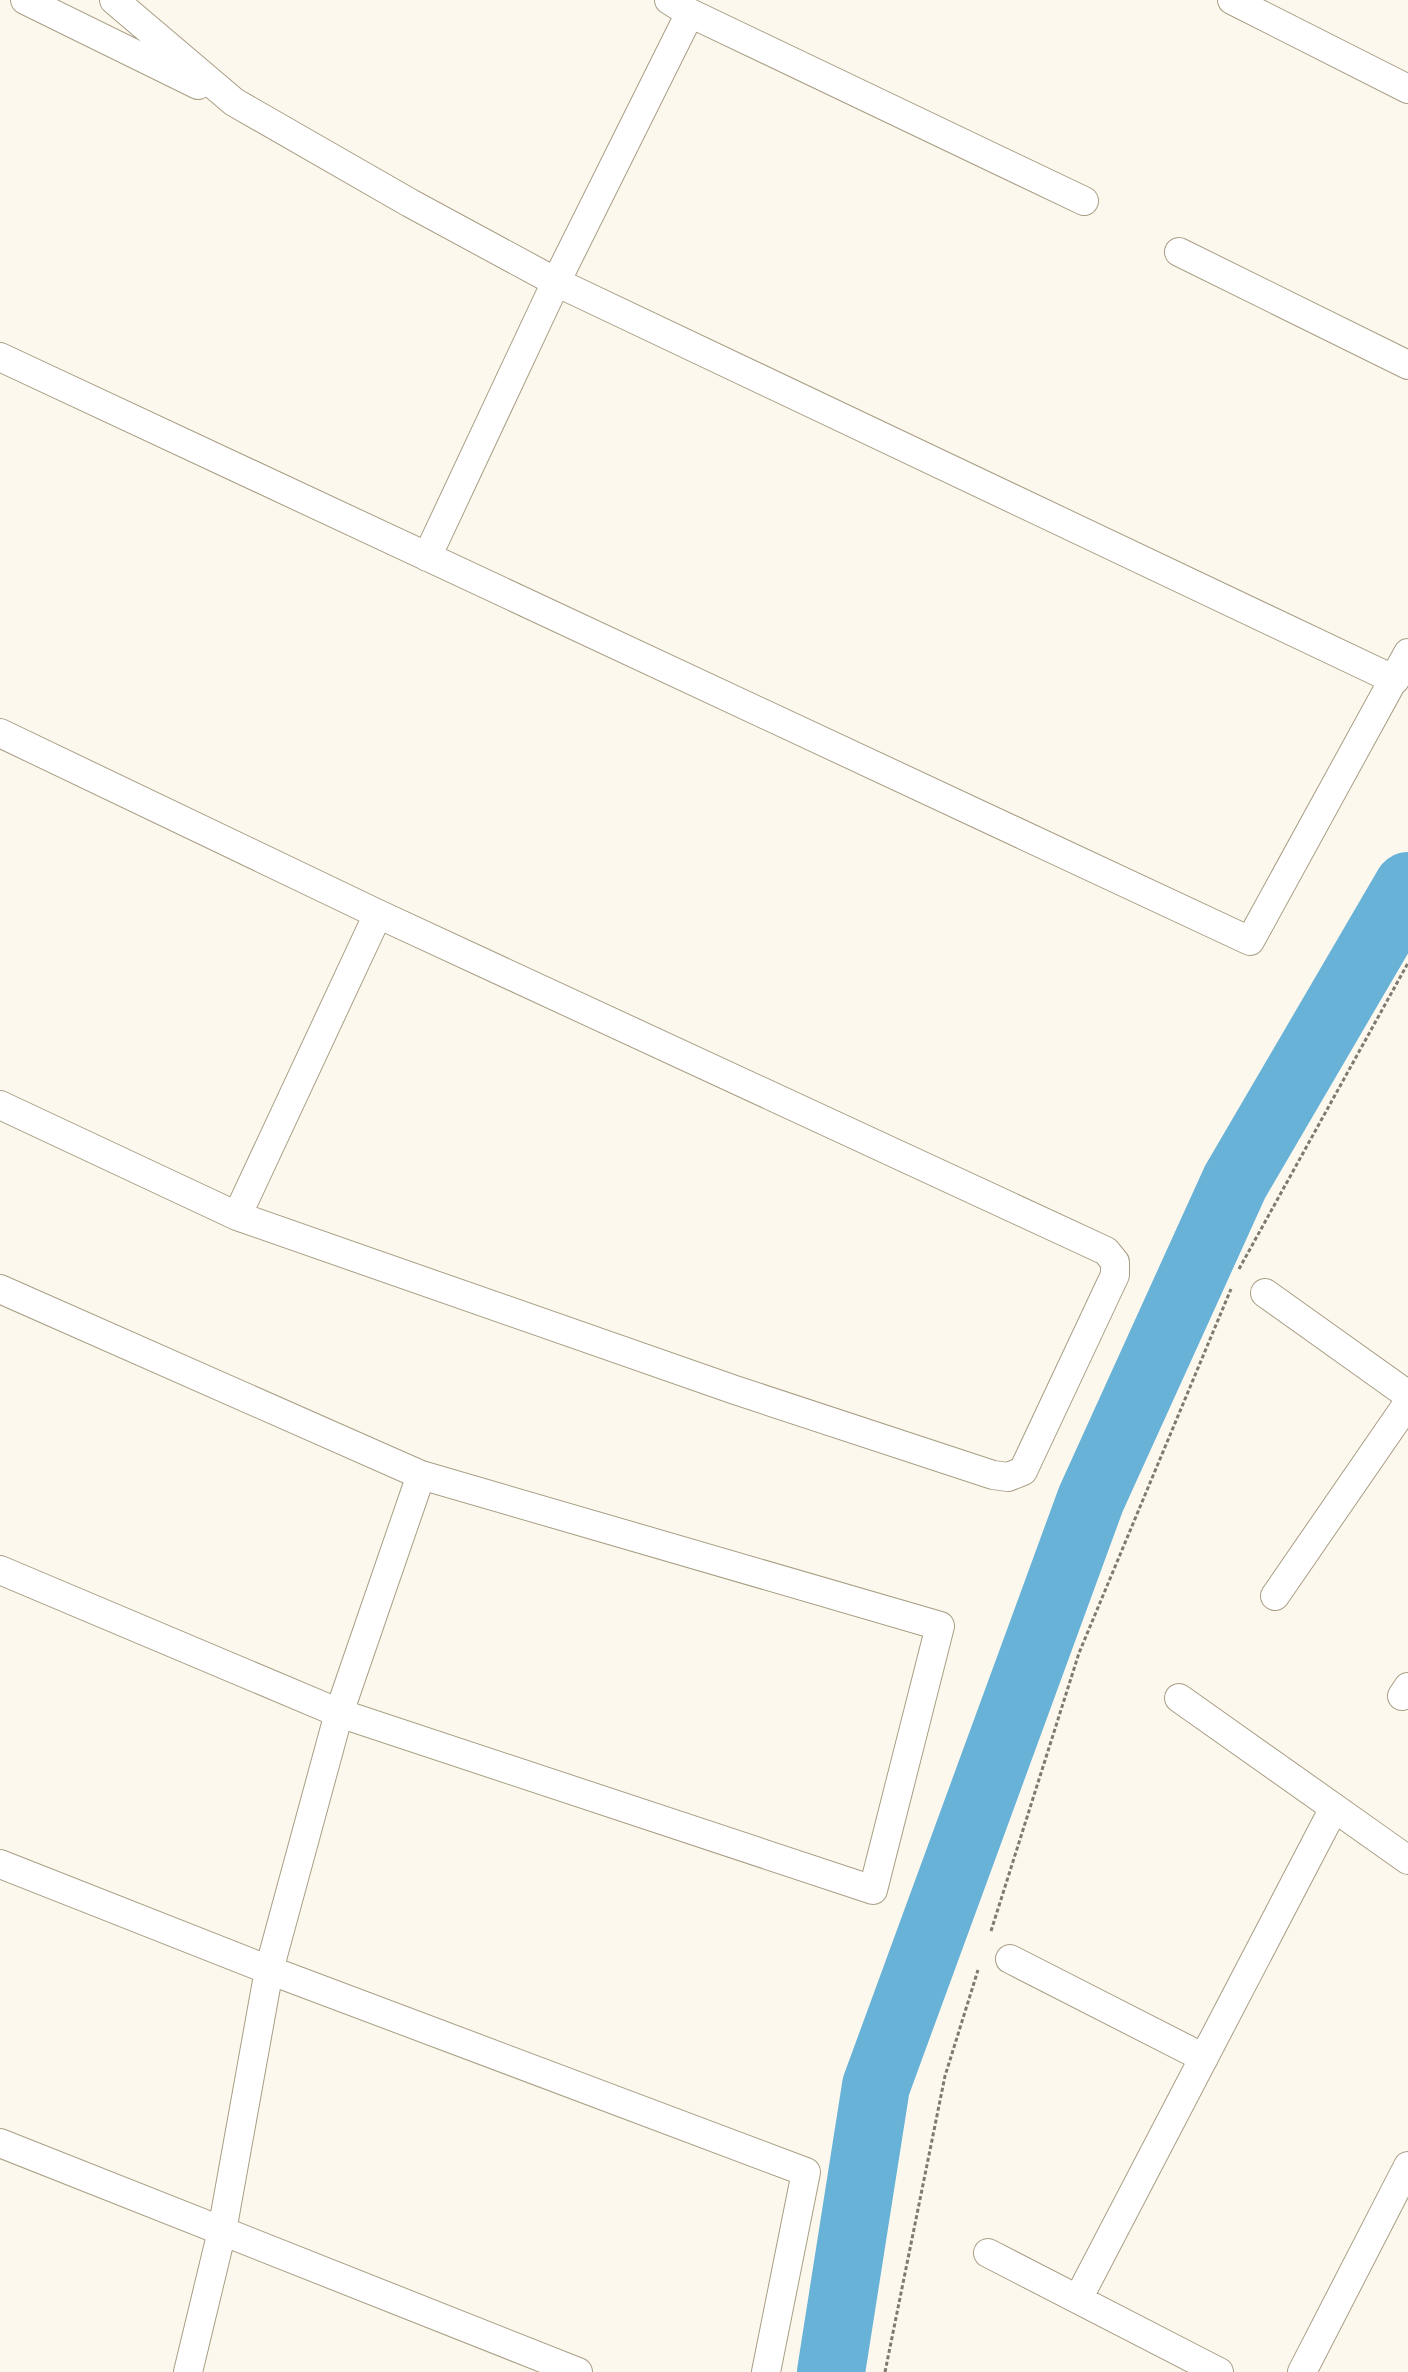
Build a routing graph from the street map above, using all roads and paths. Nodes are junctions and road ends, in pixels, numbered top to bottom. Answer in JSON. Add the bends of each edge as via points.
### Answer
{"nodes":[{"id":1,"x":25,"y":0,"type":"edge"},
{"id":2,"x":114,"y":0,"type":"edge"},
{"id":3,"x":1232,"y":0,"type":"edge"},
{"id":4,"x":680,"y":7,"type":"edge"},
{"id":5,"x":1408,"y":88,"type":"edge"},
{"id":6,"x":234,"y":102,"type":"junction"},
{"id":7,"x":1084,"y":201,"type":"dead end"},
{"id":8,"x":1179,"y":252,"type":"dead end"},
{"id":9,"x":556,"y":282,"type":"junction"},
{"id":10,"x":0,"y":357,"type":"edge"},
{"id":11,"x":1408,"y":365,"type":"edge"},
{"id":12,"x":427,"y":557,"type":"junction"},
{"id":13,"x":1408,"y":653,"type":"edge"},
{"id":14,"x":1395,"y":680,"type":"junction"},
{"id":15,"x":0,"y":733,"type":"edge"},
{"id":16,"x":378,"y":914,"type":"junction"},
{"id":17,"x":1408,"y":963,"type":"edge"},
{"id":18,"x":0,"y":1105,"type":"edge"},
{"id":19,"x":237,"y":1216,"type":"junction"},
{"id":20,"x":1237,"y":1274,"type":"dead end"},
{"id":21,"x":1233,"y":1284,"type":"dead end"},
{"id":22,"x":0,"y":1289,"type":"edge"},
{"id":23,"x":1265,"y":1293,"type":"dead end"},
{"id":24,"x":1408,"y":1395,"type":"edge"},
{"id":25,"x":1408,"y":1403,"type":"edge"},
{"id":26,"x":421,"y":1475,"type":"junction"},
{"id":27,"x":0,"y":1570,"type":"edge"},
{"id":28,"x":1275,"y":1596,"type":"dead end"},
{"id":29,"x":1179,"y":1698,"type":"dead end"},
{"id":30,"x":339,"y":1713,"type":"junction"},
{"id":31,"x":1334,"y":1808,"type":"junction"},
{"id":32,"x":1408,"y":1860,"type":"edge"},
{"id":33,"x":0,"y":1864,"type":"edge"},
{"id":34,"x":990,"y":1935,"type":"dead end"},
{"id":35,"x":1010,"y":1959,"type":"dead end"},
{"id":36,"x":981,"y":1963,"type":"dead end"},
{"id":37,"x":269,"y":1970,"type":"junction"},
{"id":38,"x":1204,"y":2058,"type":"junction"},
{"id":39,"x":0,"y":2143,"type":"edge"},
{"id":40,"x":1408,"y":2166,"type":"edge"},
{"id":41,"x":222,"y":2231,"type":"junction"},
{"id":42,"x":988,"y":2253,"type":"dead end"},
{"id":43,"x":1078,"y":2299,"type":"junction"},
{"id":44,"x":188,"y":2372,"type":"edge"},
{"id":45,"x":578,"y":2372,"type":"edge"},
{"id":46,"x":766,"y":2372,"type":"edge"},
{"id":47,"x":885,"y":2372,"type":"edge"},
{"id":48,"x":1219,"y":2372,"type":"edge"},
{"id":49,"x":1302,"y":2372,"type":"edge"}],
"edges":[{"from":1,"to":6,"type":"street"},
{"from":2,"to":6,"type":"street"},
{"from":3,"to":5,"type":"street"},
{"from":4,"to":7,"type":"street"},
{"from":4,"to":9,"type":"street"},
{"from":6,"to":9,"type":"street"},
{"from":8,"to":11,"type":"street"},
{"from":9,"to":12,"type":"street"},
{"from":9,"to":14,"type":"street"},
{"from":10,"to":12,"type":"street"},
{"from":12,"to":14,"type":"street","via":[[1250,941]]},
{"from":13,"to":14,"type":"street"},
{"from":15,"to":16,"type":"street"},
{"from":16,"to":19,"type":"street"},
{"from":16,"to":19,"type":"street","via":[[1106,1251],[1115,1262],[1115,1275],[1023,1471],[1008,1477],[993,1476],[735,1390]]},
{"from":17,"to":20,"type":"path"},
{"from":18,"to":19,"type":"street"},
{"from":21,"to":34,"type":"path","via":[[1079,1653]]},
{"from":22,"to":26,"type":"street"},
{"from":23,"to":24,"type":"street"},
{"from":25,"to":28,"type":"street"},
{"from":26,"to":30,"type":"street"},
{"from":26,"to":30,"type":"street","via":[[940,1626],[873,1890]]},
{"from":27,"to":30,"type":"street"},
{"from":29,"to":31,"type":"street"},
{"from":30,"to":37,"type":"street"},
{"from":31,"to":32,"type":"street"},
{"from":31,"to":38,"type":"street"},
{"from":33,"to":37,"type":"street"},
{"from":35,"to":38,"type":"street"},
{"from":36,"to":47,"type":"path","via":[[945,2076]]},
{"from":37,"to":41,"type":"street"},
{"from":37,"to":46,"type":"street","via":[[806,2172]]},
{"from":38,"to":43,"type":"street"},
{"from":39,"to":41,"type":"street"},
{"from":40,"to":49,"type":"street"},
{"from":41,"to":44,"type":"street"},
{"from":41,"to":45,"type":"street"},
{"from":42,"to":43,"type":"street"},
{"from":43,"to":48,"type":"street"}]}
